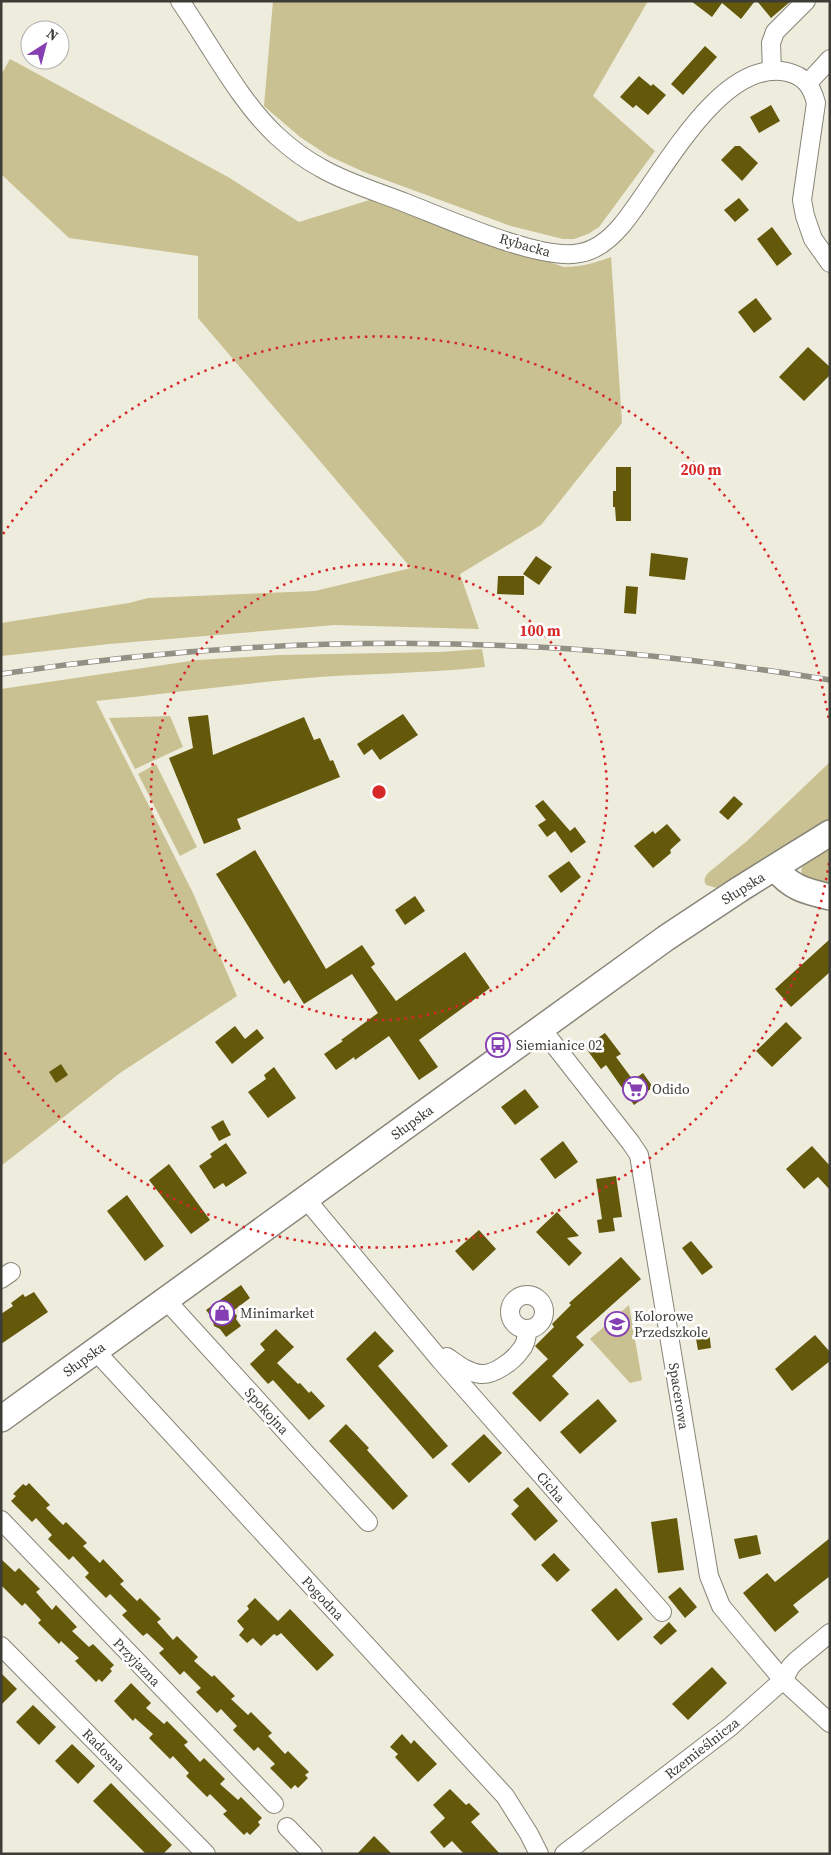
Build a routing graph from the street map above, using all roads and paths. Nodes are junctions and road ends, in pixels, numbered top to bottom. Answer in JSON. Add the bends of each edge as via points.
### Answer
{"nodes":[{"id":1,"x":180,"y":1,"type":"edge"},
{"id":2,"x":806,"y":1,"type":"edge"},
{"id":3,"x":830,"y":60,"type":"edge"},
{"id":4,"x":772,"y":71,"type":"junction"},
{"id":5,"x":808,"y":83,"type":"junction"},
{"id":6,"x":830,"y":263,"type":"edge"},
{"id":7,"x":830,"y":834,"type":"edge"},
{"id":8,"x":775,"y":868,"type":"junction"},
{"id":9,"x":830,"y":897,"type":"edge"},
{"id":10,"x":541,"y":1028,"type":"junction"},
{"id":11,"x":306,"y":1199,"type":"junction"},
{"id":12,"x":166,"y":1300,"type":"junction"},
{"id":13,"x":527,"y":1330,"type":"dead end"},
{"id":14,"x":98,"y":1349,"type":"junction"},
{"id":15,"x":441,"y":1361,"type":"junction"},
{"id":16,"x":1,"y":1419,"type":"edge"},
{"id":17,"x":1,"y":1520,"type":"edge"},
{"id":18,"x":368,"y":1522,"type":"dead end"},
{"id":19,"x":662,"y":1612,"type":"dead end"},
{"id":20,"x":830,"y":1633,"type":"edge"},
{"id":21,"x":1,"y":1646,"type":"edge"},
{"id":22,"x":783,"y":1680,"type":"junction"},
{"id":23,"x":830,"y":1723,"type":"edge"},
{"id":24,"x":274,"y":1804,"type":"dead end"},
{"id":25,"x":287,"y":1827,"type":"dead end"},
{"id":26,"x":206,"y":1854,"type":"edge"},
{"id":27,"x":313,"y":1854,"type":"edge"},
{"id":28,"x":538,"y":1854,"type":"edge"},
{"id":29,"x":564,"y":1854,"type":"edge"}],
"edges":[{"from":1,"to":4,"type":"street","name":"Rybacka","via":[[261,119],[321,168],[478,231],[547,253],[568,256],[591,250],[609,238],[708,109],[742,81]]},
{"from":2,"to":4,"type":"street","via":[[775,32],[771,43]]},
{"from":3,"to":5,"type":"street"},
{"from":4,"to":5,"type":"street","name":"Rybacka","via":[[798,75]]},
{"from":5,"to":6,"type":"street","via":[[816,103],[802,200],[813,239]]},
{"from":7,"to":8,"type":"main road","name":"Słupska"},
{"from":8,"to":9,"type":"main road","via":[[790,884]]},
{"from":8,"to":10,"type":"main road","name":"Słupska","via":[[687,924]]},
{"from":10,"to":11,"type":"main road","name":"Słupska"},
{"from":10,"to":22,"type":"street","name":"Spacerowa","via":[[639,1155],[709,1576],[722,1606]]},
{"from":11,"to":12,"type":"main road","name":"Słupska"},
{"from":11,"to":15,"type":"street","name":"Cicha"},
{"from":12,"to":14,"type":"main road","name":"Słupska"},
{"from":12,"to":18,"type":"street","name":"Spokojna"},
{"from":13,"to":15,"type":"street","via":[[520,1351],[491,1373],[466,1370],[447,1357]]},
{"from":14,"to":16,"type":"main road","name":"Słupska"},
{"from":14,"to":28,"type":"street","name":"Pogodna","via":[[114,1371],[505,1796]]},
{"from":15,"to":19,"type":"street","name":"Cicha"},
{"from":17,"to":24,"type":"street","name":"Przyjazna"},
{"from":20,"to":22,"type":"street","name":"Rzemieślnicza","via":[[791,1666]]},
{"from":21,"to":26,"type":"street","name":"Radosna"},
{"from":22,"to":23,"type":"street","name":"Spacerowa"},
{"from":22,"to":29,"type":"street","name":"Rzemieślnicza","via":[[730,1727]]},
{"from":25,"to":27,"type":"street"}]}
